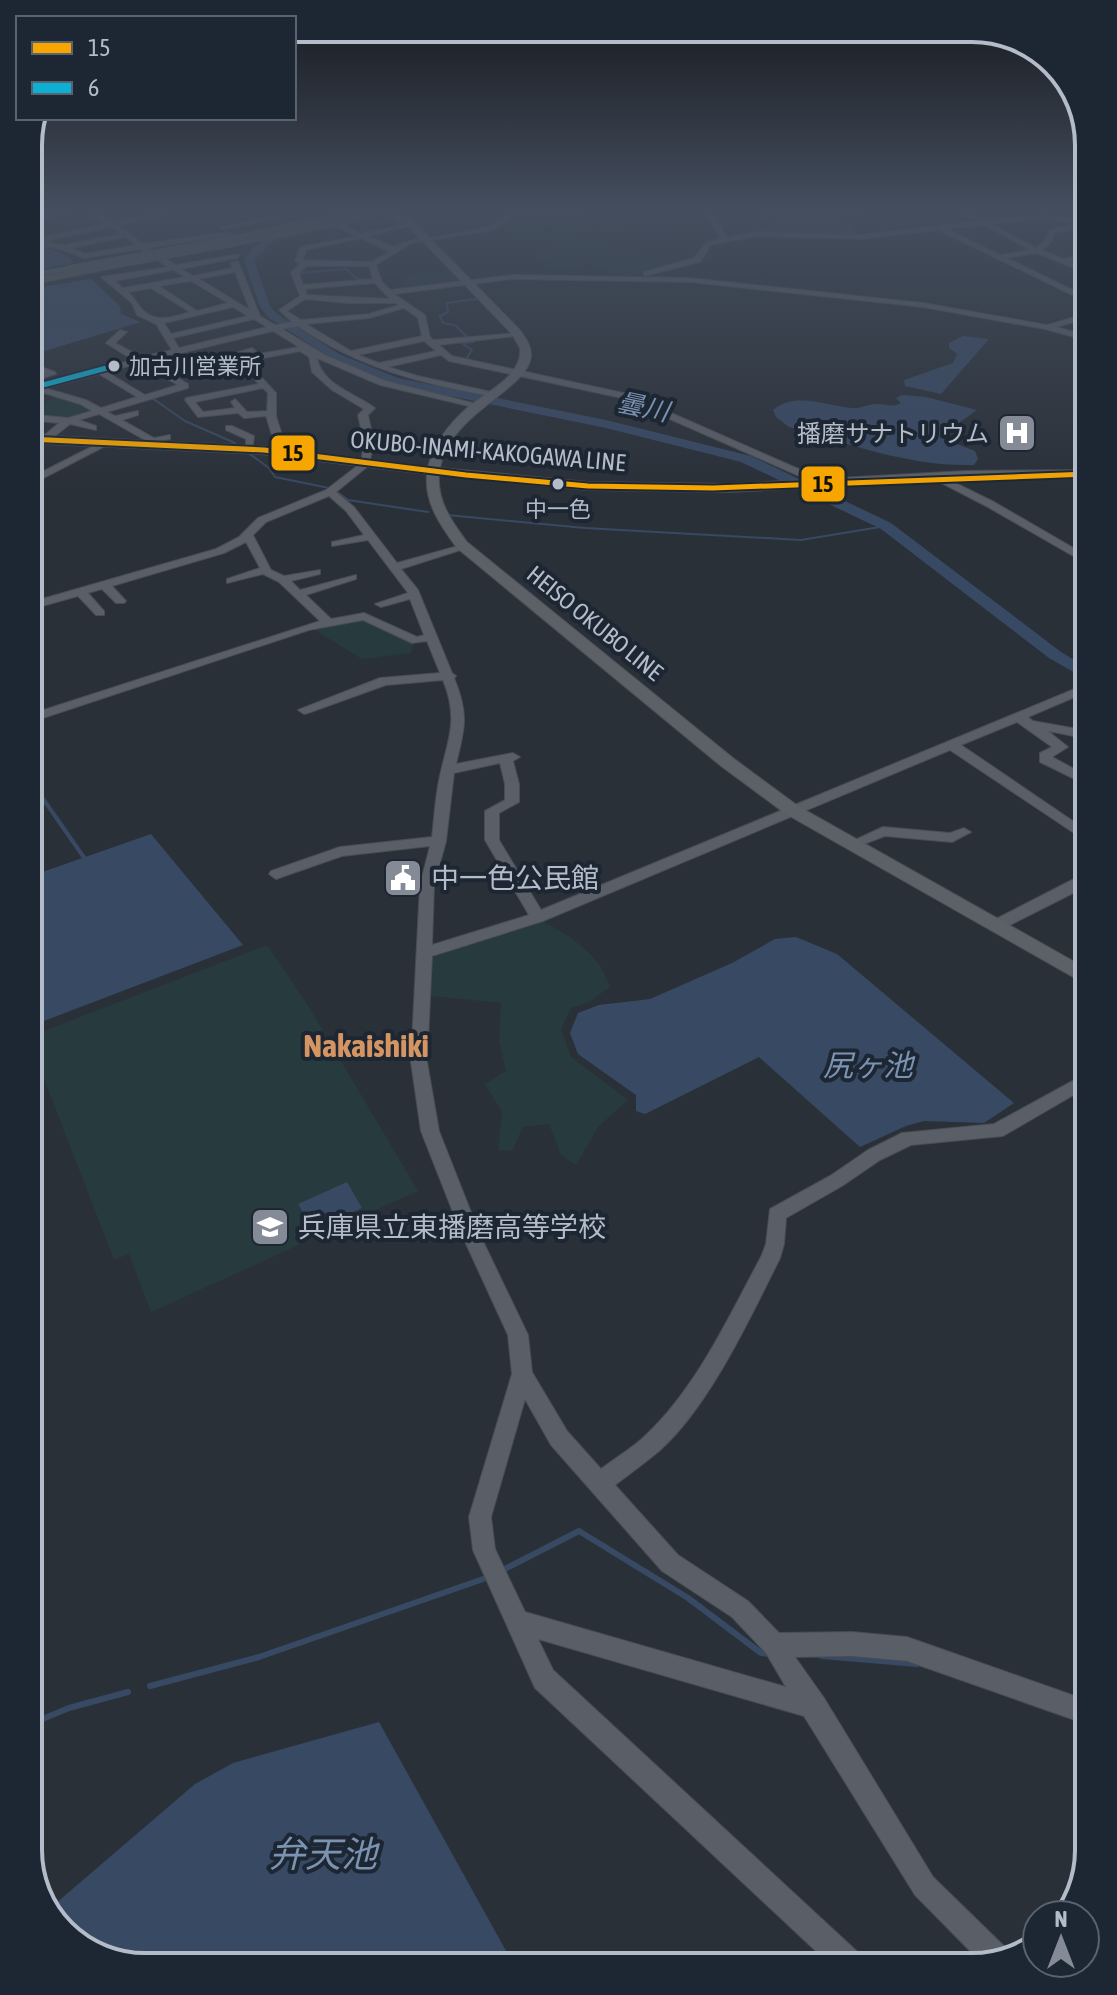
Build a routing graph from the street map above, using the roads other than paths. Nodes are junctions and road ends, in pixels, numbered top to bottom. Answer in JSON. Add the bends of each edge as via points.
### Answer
{"nodes":[{"id":1,"x":133,"y":300,"type":"edge"},
{"id":2,"x":175,"y":300,"type":"edge"},
{"id":3,"x":228,"y":300,"type":"edge"},
{"id":4,"x":249,"y":300,"type":"edge"},
{"id":5,"x":294,"y":300,"type":"edge"},
{"id":6,"x":343,"y":300,"type":"edge"},
{"id":7,"x":396,"y":300,"type":"edge"},
{"id":8,"x":484,"y":300,"type":"edge"},
{"id":9,"x":886,"y":300,"type":"edge"},
{"id":10,"x":235,"y":304,"type":"junction"},
{"id":11,"x":403,"y":305,"type":"junction"},
{"id":12,"x":422,"y":306,"type":"dead end"},
{"id":13,"x":196,"y":313,"type":"junction"},
{"id":14,"x":256,"y":316,"type":"junction"},
{"id":15,"x":1075,"y":319,"type":"edge"},
{"id":16,"x":159,"y":322,"type":"junction"},
{"id":17,"x":298,"y":323,"type":"junction"},
{"id":18,"x":1046,"y":327,"type":"junction"},
{"id":19,"x":271,"y":330,"type":"junction"},
{"id":20,"x":123,"y":332,"type":"dead end"},
{"id":21,"x":518,"y":335,"type":"junction"},
{"id":22,"x":1075,"y":335,"type":"edge"},
{"id":23,"x":169,"y":337,"type":"junction"},
{"id":24,"x":234,"y":339,"type":"junction"},
{"id":25,"x":428,"y":340,"type":"junction"},
{"id":26,"x":300,"y":349,"type":"junction"},
{"id":27,"x":177,"y":351,"type":"junction"},
{"id":28,"x":252,"y":351,"type":"junction"},
{"id":29,"x":439,"y":353,"type":"junction"},
{"id":30,"x":348,"y":354,"type":"junction"},
{"id":31,"x":262,"y":356,"type":"junction"},
{"id":32,"x":141,"y":359,"type":"junction"},
{"id":33,"x":377,"y":367,"type":"junction"},
{"id":34,"x":42,"y":370,"type":"edge"},
{"id":35,"x":100,"y":371,"type":"junction"},
{"id":36,"x":317,"y":371,"type":"junction"},
{"id":37,"x":392,"y":372,"type":"junction"},
{"id":38,"x":302,"y":374,"type":"dead end"},
{"id":39,"x":516,"y":374,"type":"junction"},
{"id":40,"x":170,"y":375,"type":"junction"},
{"id":41,"x":42,"y":379,"type":"edge"},
{"id":42,"x":373,"y":379,"type":"junction"},
{"id":43,"x":42,"y":383,"type":"edge"},
{"id":44,"x":265,"y":385,"type":"junction"},
{"id":45,"x":42,"y":390,"type":"edge"},
{"id":46,"x":229,"y":392,"type":"junction"},
{"id":47,"x":144,"y":398,"type":"junction"},
{"id":48,"x":484,"y":399,"type":"junction"},
{"id":49,"x":241,"y":410,"type":"junction"},
{"id":50,"x":99,"y":412,"type":"junction"},
{"id":51,"x":135,"y":413,"type":"dead end"},
{"id":52,"x":271,"y":413,"type":"junction"},
{"id":53,"x":42,"y":418,"type":"edge"},
{"id":54,"x":113,"y":420,"type":"junction"},
{"id":55,"x":67,"y":421,"type":"junction"},
{"id":56,"x":93,"y":428,"type":"junction"},
{"id":57,"x":229,"y":428,"type":"dead end"},
{"id":58,"x":167,"y":437,"type":"dead end"},
{"id":59,"x":43,"y":441,"type":"joint"},
{"id":60,"x":70,"y":443,"type":"junction"},
{"id":61,"x":104,"y":444,"type":"junction"},
{"id":62,"x":249,"y":449,"type":"junction"},
{"id":63,"x":279,"y":452,"type":"junction"},
{"id":64,"x":367,"y":462,"type":"junction"},
{"id":65,"x":431,"y":470,"type":"junction"},
{"id":66,"x":1075,"y":474,"type":"edge"},
{"id":67,"x":42,"y":476,"type":"edge"},
{"id":68,"x":935,"y":476,"type":"junction"},
{"id":69,"x":822,"y":483,"type":"junction"},
{"id":70,"x":330,"y":492,"type":"junction"},
{"id":71,"x":248,"y":535,"type":"junction"},
{"id":72,"x":369,"y":537,"type":"junction"},
{"id":73,"x":336,"y":544,"type":"dead end"},
{"id":74,"x":465,"y":547,"type":"junction"},
{"id":75,"x":1075,"y":554,"type":"edge"},
{"id":76,"x":395,"y":567,"type":"junction"},
{"id":77,"x":266,"y":570,"type":"junction"},
{"id":78,"x":316,"y":572,"type":"dead end"},
{"id":79,"x":352,"y":577,"type":"dead end"},
{"id":80,"x":283,"y":580,"type":"junction"},
{"id":81,"x":231,"y":581,"type":"dead end"},
{"id":82,"x":105,"y":585,"type":"junction"},
{"id":83,"x":81,"y":592,"type":"junction"},
{"id":84,"x":297,"y":594,"type":"junction"},
{"id":85,"x":414,"y":595,"type":"junction"},
{"id":86,"x":120,"y":601,"type":"dead end"},
{"id":87,"x":42,"y":603,"type":"edge"},
{"id":88,"x":381,"y":604,"type":"dead end"},
{"id":89,"x":100,"y":613,"type":"dead end"},
{"id":90,"x":329,"y":623,"type":"junction"},
{"id":91,"x":432,"y":636,"type":"junction"},
{"id":92,"x":450,"y":676,"type":"junction"},
{"id":93,"x":1075,"y":694,"type":"edge"},
{"id":94,"x":304,"y":710,"type":"dead end"},
{"id":95,"x":42,"y":714,"type":"edge"},
{"id":96,"x":1024,"y":721,"type":"junction"},
{"id":97,"x":1075,"y":732,"type":"edge"},
{"id":98,"x":951,"y":744,"type":"junction"},
{"id":99,"x":448,"y":770,"type":"junction"},
{"id":100,"x":1075,"y":774,"type":"edge"},
{"id":101,"x":792,"y":810,"type":"junction"},
{"id":102,"x":1075,"y":829,"type":"edge"},
{"id":103,"x":964,"y":832,"type":"dead end"},
{"id":104,"x":439,"y":841,"type":"junction"},
{"id":105,"x":851,"y":845,"type":"junction"},
{"id":106,"x":276,"y":874,"type":"dead end"},
{"id":107,"x":1075,"y":886,"type":"edge"},
{"id":108,"x":538,"y":917,"type":"junction"},
{"id":109,"x":995,"y":926,"type":"junction"},
{"id":110,"x":422,"y":954,"type":"junction"},
{"id":111,"x":1075,"y":971,"type":"edge"},
{"id":112,"x":1075,"y":1086,"type":"edge"},
{"id":113,"x":522,"y":1374,"type":"junction"},
{"id":114,"x":598,"y":1484,"type":"junction"},
{"id":115,"x":516,"y":1621,"type":"junction"},
{"id":116,"x":774,"y":1645,"type":"junction"},
{"id":117,"x":815,"y":1707,"type":"junction"},
{"id":118,"x":1075,"y":1708,"type":"edge"},
{"id":119,"x":989,"y":1951,"type":"edge"},
{"id":120,"x":838,"y":1953,"type":"edge"}],
"edges":[{"from":1,"to":16,"type":"street","via":[[140,313]]},
{"from":2,"to":13,"type":"street"},
{"from":3,"to":10,"type":"street"},
{"from":4,"to":14,"type":"street"},
{"from":5,"to":17,"type":"street","via":[[283,310]]},
{"from":6,"to":11,"type":"street"},
{"from":7,"to":11,"type":"street"},
{"from":8,"to":21,"type":"main road"},
{"from":9,"to":18,"type":"street"},
{"from":10,"to":13,"type":"street"},
{"from":10,"to":14,"type":"street"},
{"from":11,"to":12,"type":"street"},
{"from":11,"to":17,"type":"street"},
{"from":11,"to":25,"type":"street","via":[[422,317]]},
{"from":13,"to":16,"type":"street"},
{"from":14,"to":19,"type":"street"},
{"from":14,"to":23,"type":"street"},
{"from":15,"to":18,"type":"street"},
{"from":16,"to":23,"type":"street"},
{"from":17,"to":19,"type":"street"},
{"from":17,"to":30,"type":"street"},
{"from":18,"to":22,"type":"street"},
{"from":19,"to":24,"type":"street"},
{"from":19,"to":26,"type":"street"},
{"from":19,"to":42,"type":"street"},
{"from":20,"to":32,"type":"street","via":[[110,343]]},
{"from":21,"to":25,"type":"street"},
{"from":21,"to":39,"type":"main road","via":[[525,359]]},
{"from":23,"to":27,"type":"street"},
{"from":24,"to":27,"type":"street"},
{"from":24,"to":28,"type":"street"},
{"from":25,"to":29,"type":"street"},
{"from":25,"to":30,"type":"street"},
{"from":26,"to":31,"type":"street"},
{"from":26,"to":36,"type":"street","via":[[313,356]]},
{"from":27,"to":32,"type":"street"},
{"from":28,"to":31,"type":"street"},
{"from":28,"to":40,"type":"street"},
{"from":29,"to":33,"type":"street"},
{"from":29,"to":39,"type":"street"},
{"from":30,"to":33,"type":"street"},
{"from":31,"to":44,"type":"street","via":[[245,365]]},
{"from":32,"to":35,"type":"street"},
{"from":32,"to":40,"type":"street"},
{"from":33,"to":37,"type":"street"},
{"from":34,"to":41,"type":"street","via":[[52,374]]},
{"from":35,"to":43,"type":"street"},
{"from":35,"to":47,"type":"street"},
{"from":36,"to":38,"type":"street"},
{"from":36,"to":64,"type":"street","via":[[370,408],[363,415]]},
{"from":37,"to":42,"type":"street"},
{"from":37,"to":48,"type":"street"},
{"from":39,"to":48,"type":"main road"},
{"from":39,"to":69,"type":"street","via":[[625,396]]},
{"from":40,"to":47,"type":"street","via":[[185,386]]},
{"from":42,"to":48,"type":"street"},
{"from":44,"to":46,"type":"street"},
{"from":44,"to":52,"type":"street","via":[[273,395]]},
{"from":45,"to":50,"type":"street"},
{"from":46,"to":49,"type":"street"},
{"from":46,"to":49,"type":"street","via":[[189,400],[201,415]]},
{"from":47,"to":50,"type":"street"},
{"from":48,"to":65,"type":"main road","via":[[454,426]]},
{"from":49,"to":52,"type":"street","via":[[249,415]]},
{"from":50,"to":54,"type":"street"},
{"from":50,"to":55,"type":"street"},
{"from":51,"to":54,"type":"street"},
{"from":52,"to":63,"type":"street"},
{"from":53,"to":55,"type":"street"},
{"from":54,"to":56,"type":"street"},
{"from":54,"to":58,"type":"street","via":[[153,441]]},
{"from":55,"to":56,"type":"street"},
{"from":55,"to":59,"type":"street"},
{"from":56,"to":60,"type":"street"},
{"from":57,"to":62,"type":"street","via":[[251,438]]},
{"from":59,"to":60,"type":"main road","name":"OKUBO-INAMI-KAKOGAWA LINE"},
{"from":60,"to":61,"type":"main road","name":"OKUBO-INAMI-KAKOGAWA LINE"},
{"from":61,"to":62,"type":"main road","name":"OKUBO-INAMI-KAKOGAWA LINE"},
{"from":61,"to":67,"type":"street"},
{"from":62,"to":63,"type":"main road","name":"OKUBO-INAMI-KAKOGAWA LINE"},
{"from":63,"to":64,"type":"main road","name":"OKUBO-INAMI-KAKOGAWA LINE"},
{"from":64,"to":65,"type":"main road","name":"OKUBO-INAMI-KAKOGAWA LINE"},
{"from":64,"to":70,"type":"street"},
{"from":65,"to":69,"type":"main road","name":"OKUBO-INAMI-KAKOGAWA LINE","via":[[588,486]]},
{"from":65,"to":74,"type":"main road","name":"HEISO OKUBO LINE","via":[[440,516]]},
{"from":66,"to":68,"type":"main road","name":"OKUBO-INAMI-KAKOGAWA LINE"},
{"from":68,"to":69,"type":"main road","name":"OKUBO-INAMI-KAKOGAWA LINE"},
{"from":68,"to":75,"type":"street"},
{"from":70,"to":71,"type":"street","via":[[262,520]]},
{"from":70,"to":72,"type":"street"},
{"from":71,"to":77,"type":"street"},
{"from":71,"to":82,"type":"street","via":[[220,551]]},
{"from":72,"to":73,"type":"street"},
{"from":72,"to":76,"type":"street"},
{"from":74,"to":76,"type":"street"},
{"from":74,"to":101,"type":"main road","name":"HEISO OKUBO LINE"},
{"from":76,"to":85,"type":"street"},
{"from":77,"to":80,"type":"street"},
{"from":77,"to":81,"type":"street"},
{"from":78,"to":80,"type":"street"},
{"from":79,"to":84,"type":"street"},
{"from":80,"to":84,"type":"street"},
{"from":82,"to":83,"type":"street"},
{"from":82,"to":86,"type":"street"},
{"from":83,"to":87,"type":"street"},
{"from":83,"to":89,"type":"street"},
{"from":84,"to":90,"type":"street"},
{"from":85,"to":88,"type":"street"},
{"from":85,"to":91,"type":"street"},
{"from":90,"to":91,"type":"street","via":[[364,616],[416,641]]},
{"from":90,"to":95,"type":"street"},
{"from":91,"to":92,"type":"street"},
{"from":92,"to":94,"type":"street","via":[[384,681]]},
{"from":92,"to":99,"type":"street","via":[[458,716]]},
{"from":93,"to":96,"type":"street"},
{"from":96,"to":97,"type":"street"},
{"from":96,"to":98,"type":"street"},
{"from":96,"to":100,"type":"street","via":[[1061,747],[1045,759]]},
{"from":98,"to":101,"type":"street"},
{"from":98,"to":102,"type":"street"},
{"from":99,"to":104,"type":"street"},
{"from":99,"to":108,"type":"street","via":[[511,758],[512,802],[492,811],[492,840]]},
{"from":101,"to":105,"type":"main road","name":"HEISO OKUBO LINE"},
{"from":101,"to":108,"type":"street"},
{"from":103,"to":105,"type":"street","via":[[952,838],[883,831]]},
{"from":104,"to":106,"type":"street","via":[[340,852]]},
{"from":104,"to":110,"type":"street","via":[[427,885]]},
{"from":105,"to":109,"type":"main road","name":"HEISO OKUBO LINE"},
{"from":107,"to":109,"type":"street"},
{"from":108,"to":110,"type":"street"},
{"from":109,"to":111,"type":"main road","name":"HEISO OKUBO LINE"},
{"from":110,"to":113,"type":"street","via":[[419,1062],[430,1131],[518,1335]]},
{"from":112,"to":114,"type":"street","via":[[997,1131],[908,1138],[777,1214],[770,1258],[689,1401],[653,1443]]},
{"from":113,"to":114,"type":"street","via":[[559,1438]]},
{"from":113,"to":115,"type":"street","via":[[480,1517],[484,1550]]},
{"from":114,"to":116,"type":"street","via":[[670,1563],[740,1609]]},
{"from":115,"to":117,"type":"street"},
{"from":115,"to":120,"type":"street","via":[[544,1679]]},
{"from":116,"to":117,"type":"street"},
{"from":116,"to":118,"type":"street","via":[[907,1649]]},
{"from":117,"to":119,"type":"street","via":[[924,1886]]}]}
